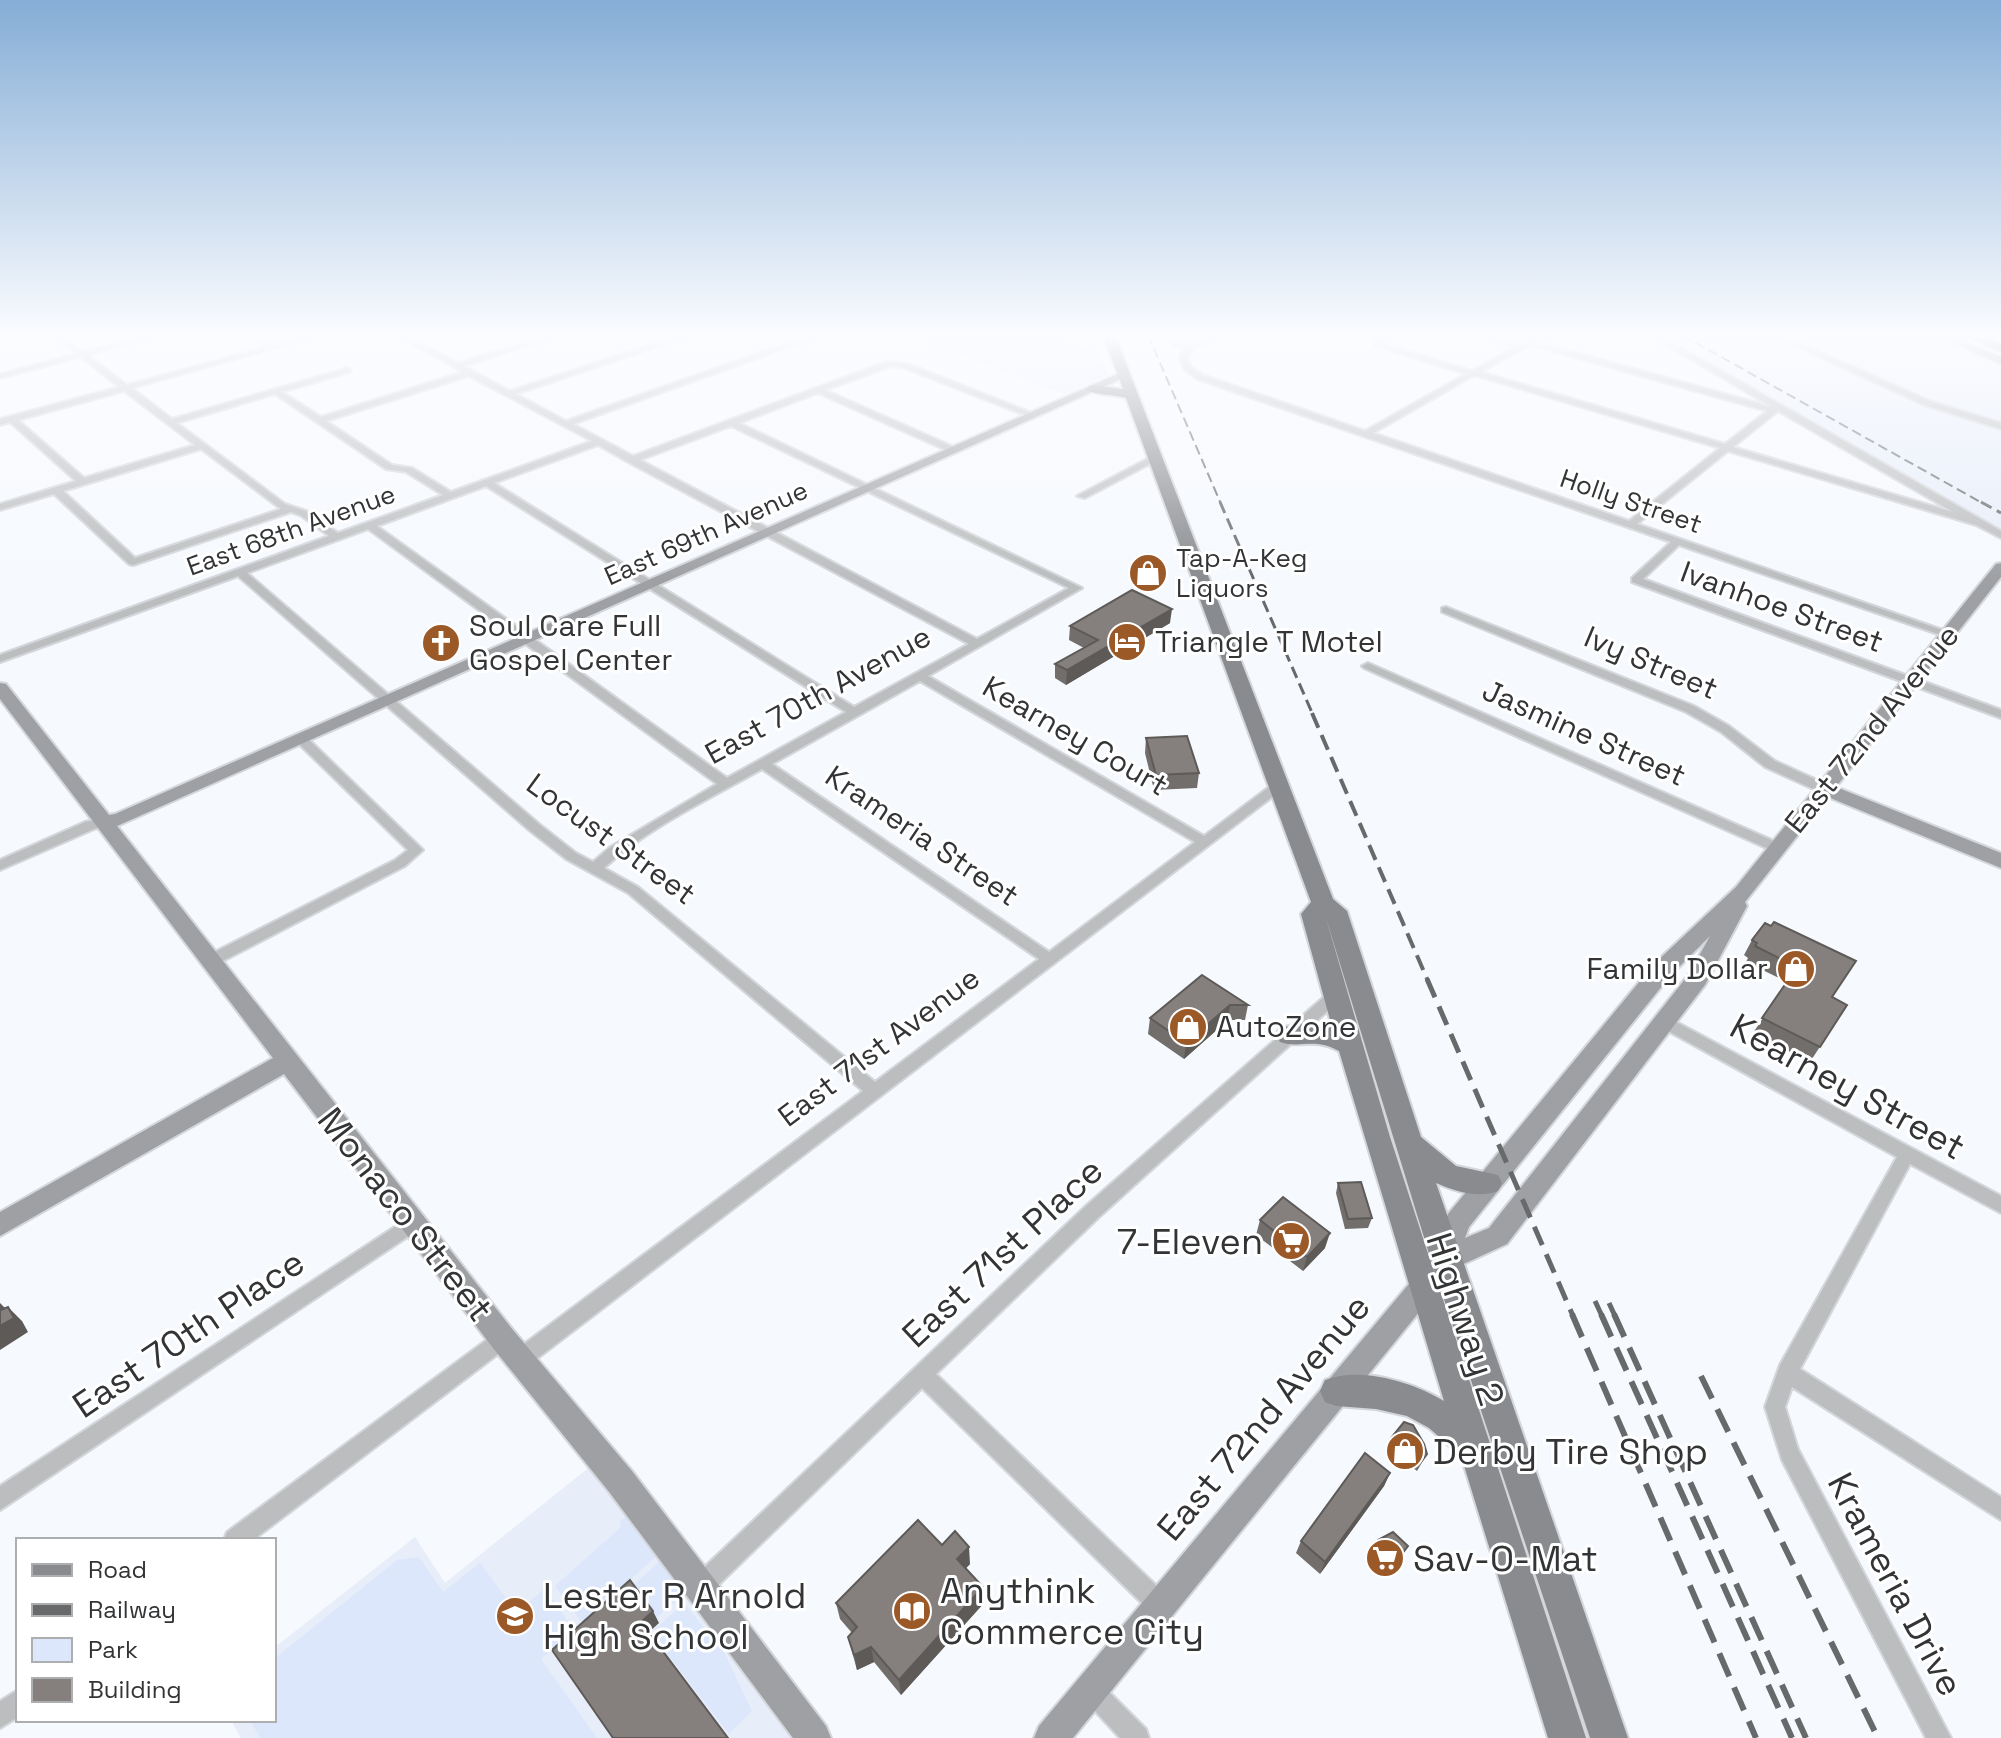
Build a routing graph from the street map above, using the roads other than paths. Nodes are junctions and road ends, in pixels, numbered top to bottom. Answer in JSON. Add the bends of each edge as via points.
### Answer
{"nodes":[{"id":1,"x":23,"y":416,"type":"edge"},
{"id":2,"x":162,"y":416,"type":"edge"},
{"id":3,"x":190,"y":416,"type":"edge"},
{"id":4,"x":315,"y":416,"type":"edge"},
{"id":5,"x":333,"y":416,"type":"edge"},
{"id":6,"x":550,"y":416,"type":"edge"},
{"id":7,"x":588,"y":416,"type":"edge"},
{"id":8,"x":747,"y":416,"type":"edge"},
{"id":9,"x":876,"y":416,"type":"edge"},
{"id":10,"x":1030,"y":416,"type":"edge"},
{"id":11,"x":1138,"y":416,"type":"edge"},
{"id":12,"x":1313,"y":416,"type":"edge"},
{"id":13,"x":1397,"y":416,"type":"edge"},
{"id":14,"x":1621,"y":416,"type":"edge"},
{"id":15,"x":1766,"y":416,"type":"edge"},
{"id":16,"x":1788,"y":416,"type":"edge"},
{"id":17,"x":1969,"y":416,"type":"edge"},
{"id":18,"x":12,"y":419,"type":"junction"},
{"id":19,"x":321,"y":420,"type":"junction"},
{"id":20,"x":0,"y":422,"type":"edge"},
{"id":21,"x":170,"y":422,"type":"junction"},
{"id":22,"x":731,"y":422,"type":"junction"},
{"id":23,"x":565,"y":424,"type":"junction"},
{"id":24,"x":2001,"y":426,"type":"edge"},
{"id":25,"x":1365,"y":434,"type":"junction"},
{"id":26,"x":598,"y":442,"type":"junction"},
{"id":27,"x":201,"y":446,"type":"junction"},
{"id":28,"x":1725,"y":447,"type":"junction"},
{"id":29,"x":953,"y":450,"type":"junction"},
{"id":30,"x":1154,"y":459,"type":"junction"},
{"id":31,"x":631,"y":460,"type":"junction"},
{"id":32,"x":83,"y":482,"type":"junction"},
{"id":33,"x":486,"y":482,"type":"junction"},
{"id":34,"x":869,"y":488,"type":"junction"},
{"id":35,"x":56,"y":490,"type":"junction"},
{"id":36,"x":449,"y":495,"type":"junction"},
{"id":37,"x":1082,"y":496,"type":"dead end"},
{"id":38,"x":0,"y":507,"type":"edge"},
{"id":39,"x":290,"y":509,"type":"junction"},
{"id":40,"x":1981,"y":523,"type":"junction"},
{"id":41,"x":368,"y":524,"type":"junction"},
{"id":42,"x":1630,"y":525,"type":"junction"},
{"id":43,"x":768,"y":532,"type":"junction"},
{"id":44,"x":2001,"y":535,"type":"edge"},
{"id":45,"x":337,"y":537,"type":"junction"},
{"id":46,"x":1679,"y":540,"type":"junction"},
{"id":47,"x":2001,"y":567,"type":"edge"},
{"id":48,"x":241,"y":573,"type":"junction"},
{"id":49,"x":650,"y":585,"type":"junction"},
{"id":50,"x":1446,"y":610,"type":"dead end"},
{"id":51,"x":1948,"y":634,"type":"junction"},
{"id":52,"x":526,"y":639,"type":"junction"},
{"id":53,"x":976,"y":643,"type":"junction"},
{"id":54,"x":0,"y":659,"type":"edge"},
{"id":55,"x":1368,"y":666,"type":"dead end"},
{"id":56,"x":918,"y":675,"type":"junction"},
{"id":57,"x":1910,"y":681,"type":"junction"},
{"id":58,"x":0,"y":688,"type":"edge"},
{"id":59,"x":389,"y":700,"type":"junction"},
{"id":60,"x":852,"y":711,"type":"junction"},
{"id":61,"x":2001,"y":714,"type":"edge"},
{"id":62,"x":301,"y":739,"type":"junction"},
{"id":63,"x":762,"y":763,"type":"junction"},
{"id":64,"x":726,"y":784,"type":"junction"},
{"id":65,"x":1278,"y":787,"type":"junction"},
{"id":66,"x":1825,"y":789,"type":"junction"},
{"id":67,"x":105,"y":822,"type":"junction"},
{"id":68,"x":1205,"y":842,"type":"junction"},
{"id":69,"x":1778,"y":848,"type":"junction"},
{"id":70,"x":2001,"y":861,"type":"edge"},
{"id":71,"x":0,"y":865,"type":"edge"},
{"id":72,"x":596,"y":867,"type":"junction"},
{"id":73,"x":1743,"y":892,"type":"junction"},
{"id":74,"x":1323,"y":904,"type":"junction"},
{"id":75,"x":1049,"y":959,"type":"junction"},
{"id":76,"x":210,"y":961,"type":"junction"},
{"id":77,"x":1357,"y":977,"type":"junction"},
{"id":78,"x":1335,"y":995,"type":"junction"},
{"id":79,"x":1665,"y":1022,"type":"junction"},
{"id":80,"x":1289,"y":1035,"type":"junction"},
{"id":81,"x":1349,"y":1045,"type":"junction"},
{"id":82,"x":289,"y":1060,"type":"junction"},
{"id":83,"x":874,"y":1091,"type":"junction"},
{"id":84,"x":1404,"y":1130,"type":"junction"},
{"id":85,"x":1907,"y":1154,"type":"junction"},
{"id":86,"x":1488,"y":1183,"type":"junction"},
{"id":87,"x":2001,"y":1205,"type":"edge"},
{"id":88,"x":413,"y":1223,"type":"junction"},
{"id":89,"x":0,"y":1225,"type":"edge"},
{"id":90,"x":1446,"y":1260,"type":"junction"},
{"id":91,"x":1424,"y":1286,"type":"junction"},
{"id":92,"x":511,"y":1350,"type":"junction"},
{"id":93,"x":1787,"y":1372,"type":"junction"},
{"id":94,"x":922,"y":1374,"type":"junction"},
{"id":95,"x":1336,"y":1391,"type":"junction"},
{"id":96,"x":1473,"y":1447,"type":"junction"},
{"id":97,"x":0,"y":1499,"type":"edge"},
{"id":98,"x":2001,"y":1509,"type":"edge"},
{"id":99,"x":238,"y":1538,"type":"edge"},
{"id":100,"x":701,"y":1586,"type":"junction"},
{"id":101,"x":1159,"y":1604,"type":"junction"},
{"id":102,"x":1091,"y":1690,"type":"junction"},
{"id":103,"x":16,"y":1704,"type":"edge"},
{"id":104,"x":0,"y":1716,"type":"edge"},
{"id":105,"x":814,"y":1738,"type":"edge"},
{"id":106,"x":1051,"y":1738,"type":"edge"},
{"id":107,"x":1137,"y":1738,"type":"edge"},
{"id":108,"x":1567,"y":1738,"type":"edge"},
{"id":109,"x":1609,"y":1738,"type":"edge"},
{"id":110,"x":1939,"y":1738,"type":"edge"}],
"edges":[{"from":1,"to":18,"type":"street"},
{"from":2,"to":21,"type":"street"},
{"from":3,"to":21,"type":"street"},
{"from":4,"to":19,"type":"street"},
{"from":5,"to":19,"type":"street"},
{"from":6,"to":23,"type":"street"},
{"from":7,"to":23,"type":"street"},
{"from":8,"to":22,"type":"street"},
{"from":9,"to":29,"type":"street"},
{"from":10,"to":29,"type":"street","name":"East 69th Avenue"},
{"from":11,"to":30,"type":"main road","name":"Highway 2"},
{"from":12,"to":25,"type":"street","name":"Holly Street"},
{"from":13,"to":25,"type":"street"},
{"from":14,"to":28,"type":"street"},
{"from":15,"to":28,"type":"street"},
{"from":16,"to":40,"type":"street"},
{"from":17,"to":24,"type":"street"},
{"from":18,"to":20,"type":"street"},
{"from":18,"to":32,"type":"street"},
{"from":19,"to":36,"type":"street","via":[[389,467],[409,470]]},
{"from":21,"to":27,"type":"street"},
{"from":22,"to":31,"type":"street"},
{"from":22,"to":34,"type":"street"},
{"from":23,"to":26,"type":"street"},
{"from":25,"to":42,"type":"street","name":"Holly Street"},
{"from":26,"to":31,"type":"street"},
{"from":26,"to":33,"type":"street","name":"East 68th Avenue"},
{"from":27,"to":32,"type":"street"},
{"from":27,"to":39,"type":"street"},
{"from":28,"to":40,"type":"street"},
{"from":28,"to":42,"type":"street"},
{"from":29,"to":34,"type":"street","name":"East 69th Avenue"},
{"from":30,"to":37,"type":"street"},
{"from":30,"to":65,"type":"main road","name":"Highway 2"},
{"from":31,"to":43,"type":"street"},
{"from":32,"to":35,"type":"street"},
{"from":33,"to":36,"type":"street","name":"East 68th Avenue"},
{"from":33,"to":49,"type":"street"},
{"from":34,"to":43,"type":"street","name":"East 69th Avenue"},
{"from":34,"to":53,"type":"street","name":"East 70th Avenue","via":[[1077,588]]},
{"from":35,"to":38,"type":"street"},
{"from":35,"to":39,"type":"street","via":[[133,562]]},
{"from":36,"to":41,"type":"street","name":"East 68th Avenue"},
{"from":39,"to":45,"type":"street"},
{"from":40,"to":44,"type":"street"},
{"from":41,"to":45,"type":"street","name":"East 68th Avenue"},
{"from":41,"to":52,"type":"street"},
{"from":42,"to":46,"type":"street","name":"Holly Street"},
{"from":43,"to":49,"type":"street","name":"East 69th Avenue"},
{"from":43,"to":53,"type":"street"},
{"from":45,"to":48,"type":"street","name":"East 68th Avenue"},
{"from":46,"to":51,"type":"street","name":"Holly Street"},
{"from":46,"to":57,"type":"street","name":"Ivanhoe Street","via":[[1636,580]]},
{"from":47,"to":51,"type":"street","name":"East 72nd Avenue"},
{"from":48,"to":54,"type":"street","name":"East 68th Avenue"},
{"from":48,"to":59,"type":"street","name":"Locust Street"},
{"from":49,"to":52,"type":"street","name":"East 69th Avenue"},
{"from":49,"to":60,"type":"street"},
{"from":50,"to":66,"type":"street","name":"Ivy Street","via":[[1690,709],[1758,757]]},
{"from":51,"to":57,"type":"street","name":"East 72nd Avenue"},
{"from":52,"to":59,"type":"street","name":"East 69th Avenue"},
{"from":52,"to":64,"type":"street"},
{"from":53,"to":56,"type":"street","name":"East 70th Avenue"},
{"from":55,"to":69,"type":"street","name":"Jasmine Street"},
{"from":56,"to":60,"type":"street","name":"East 70th Avenue"},
{"from":56,"to":68,"type":"street","name":"Kearney Court"},
{"from":57,"to":61,"type":"street","name":"Ivanhoe Street"},
{"from":57,"to":66,"type":"street","name":"East 72nd Avenue"},
{"from":58,"to":67,"type":"street","name":"Monaco Street"},
{"from":59,"to":62,"type":"street","name":"East 69th Avenue"},
{"from":59,"to":72,"type":"street","name":"Locust Street","via":[[534,827],[571,856]]},
{"from":60,"to":63,"type":"street","name":"East 70th Avenue"},
{"from":62,"to":67,"type":"street","name":"East 69th Avenue"},
{"from":62,"to":76,"type":"street","via":[[415,847],[411,857]]},
{"from":63,"to":64,"type":"street","name":"East 70th Avenue"},
{"from":63,"to":75,"type":"street","name":"Krameria Street"},
{"from":64,"to":72,"type":"street","name":"East 70th Avenue"},
{"from":65,"to":68,"type":"street","name":"East 71st Avenue"},
{"from":65,"to":74,"type":"main road","name":"Highway 2"},
{"from":66,"to":69,"type":"street","name":"East 72nd Avenue"},
{"from":66,"to":70,"type":"street","name":"Ivy Street"},
{"from":67,"to":71,"type":"street","name":"East 69th Avenue"},
{"from":67,"to":76,"type":"street","name":"Monaco Street"},
{"from":68,"to":75,"type":"street","name":"East 71st Avenue"},
{"from":69,"to":73,"type":"street","name":"East 72nd Avenue"},
{"from":72,"to":83,"type":"street","name":"Locust Street","via":[[633,890]]},
{"from":73,"to":79,"type":"street","name":"East 72nd Avenue","via":[[1708,963]]},
{"from":73,"to":86,"type":"street","name":"East 72nd Avenue","via":[[1662,970]]},
{"from":74,"to":77,"type":"main road","name":"Highway 2","via":[[1336,911]]},
{"from":74,"to":78,"type":"main road","name":"Highway 2","via":[[1312,914]]},
{"from":75,"to":83,"type":"street","name":"East 71st Avenue"},
{"from":76,"to":82,"type":"street","name":"Monaco Street"},
{"from":77,"to":78,"type":"street","name":"East 71st Place"},
{"from":77,"to":84,"type":"main road","name":"Highway 2"},
{"from":78,"to":80,"type":"street","name":"East 71st Place"},
{"from":78,"to":81,"type":"main road","name":"Highway 2"},
{"from":79,"to":85,"type":"street","name":"Kearney Street"},
{"from":79,"to":90,"type":"street","name":"East 72nd Avenue","via":[[1498,1236]]},
{"from":80,"to":81,"type":"main road","via":[[1305,1030],[1324,1033]]},
{"from":80,"to":94,"type":"street","name":"East 71st Place"},
{"from":81,"to":91,"type":"main road","name":"Highway 2"},
{"from":82,"to":88,"type":"street","name":"Monaco Street"},
{"from":82,"to":89,"type":"street"},
{"from":83,"to":92,"type":"street","name":"East 71st Avenue"},
{"from":84,"to":86,"type":"main road","via":[[1438,1170],[1460,1181]]},
{"from":84,"to":90,"type":"main road","name":"Highway 2"},
{"from":85,"to":87,"type":"street","name":"Kearney Street"},
{"from":85,"to":93,"type":"street","name":"Krameria Drive"},
{"from":86,"to":90,"type":"street","name":"East 72nd Avenue","via":[[1457,1222]]},
{"from":88,"to":92,"type":"street","name":"Monaco Street"},
{"from":88,"to":97,"type":"street","name":"East 70th Place"},
{"from":90,"to":91,"type":"street","name":"East 72nd Avenue"},
{"from":90,"to":109,"type":"main road","name":"Highway 2"},
{"from":91,"to":95,"type":"street","name":"East 72nd Avenue"},
{"from":91,"to":96,"type":"main road","name":"Highway 2"},
{"from":92,"to":99,"type":"street","name":"East 71st Avenue"},
{"from":92,"to":100,"type":"street","name":"Monaco Street"},
{"from":93,"to":98,"type":"street"},
{"from":93,"to":110,"type":"street","name":"Krameria Drive","via":[[1775,1407],[1793,1461]]},
{"from":94,"to":100,"type":"street","name":"East 71st Place"},
{"from":94,"to":101,"type":"street"},
{"from":95,"to":96,"type":"main road","via":[[1409,1399],[1450,1423]]},
{"from":95,"to":101,"type":"street","name":"East 72nd Avenue"},
{"from":96,"to":108,"type":"main road","name":"Highway 2"},
{"from":100,"to":105,"type":"street","name":"Monaco Street"},
{"from":101,"to":102,"type":"street","name":"East 72nd Avenue"},
{"from":102,"to":106,"type":"street","name":"East 72nd Avenue"},
{"from":102,"to":107,"type":"street"},
{"from":103,"to":104,"type":"street"}]}
